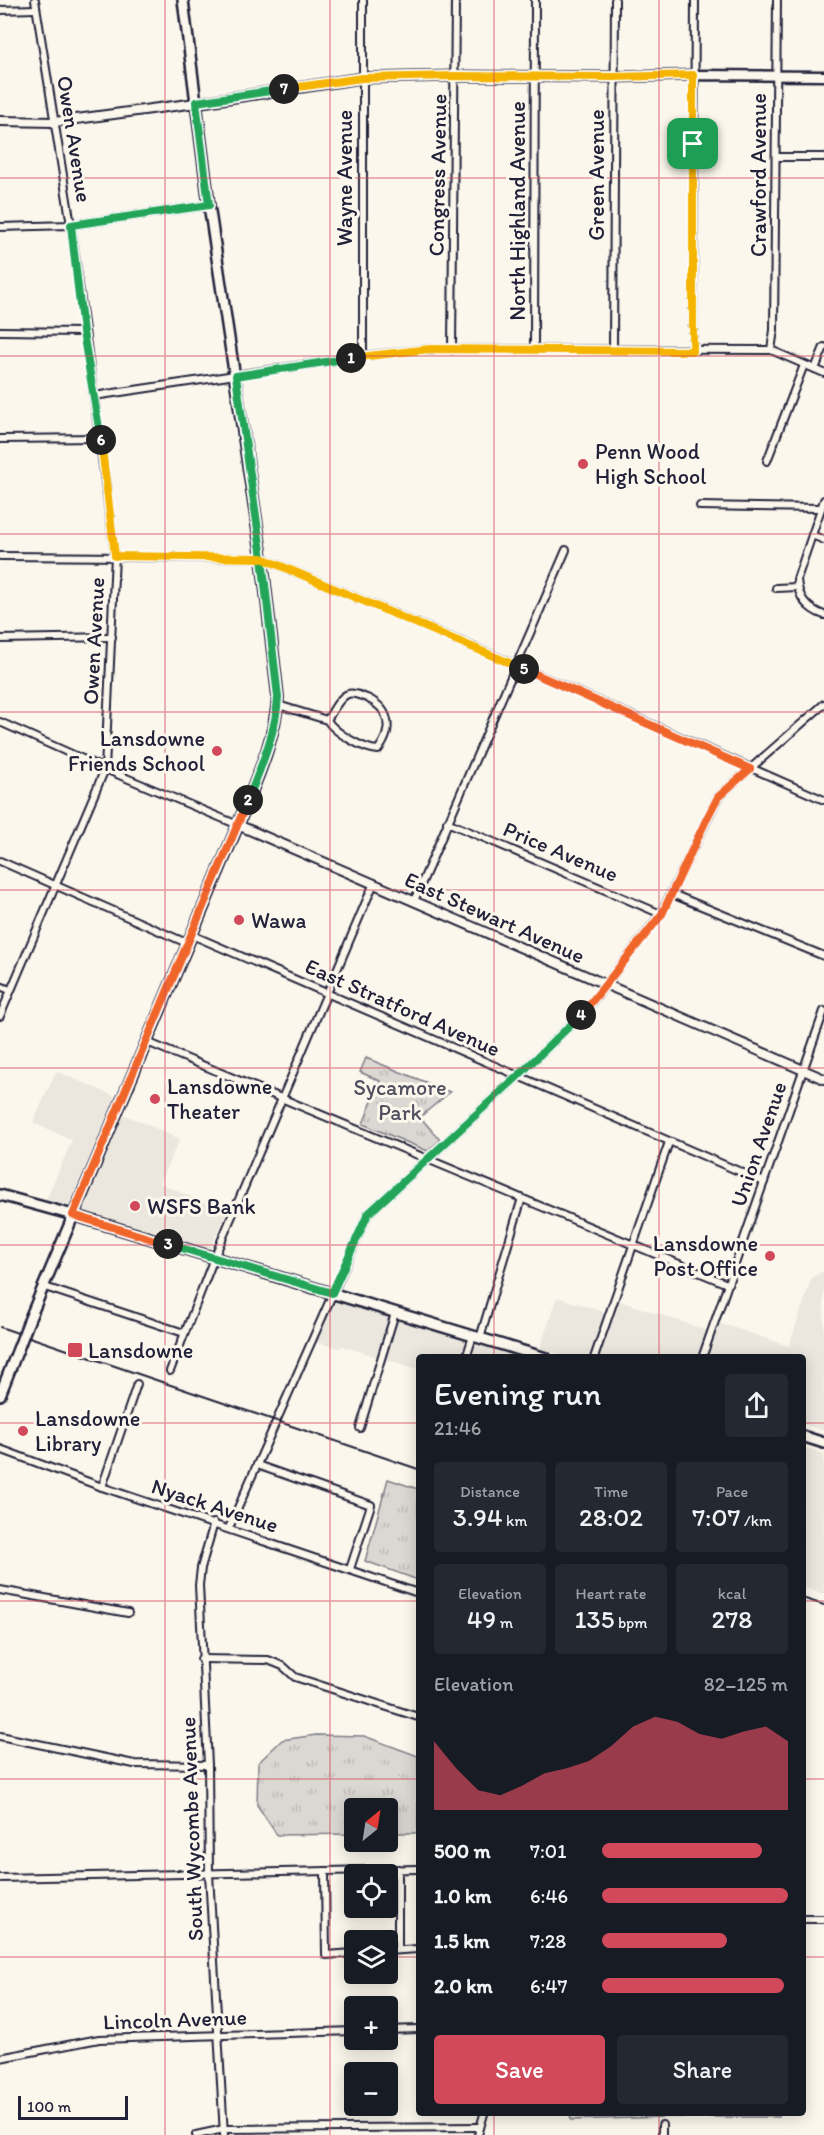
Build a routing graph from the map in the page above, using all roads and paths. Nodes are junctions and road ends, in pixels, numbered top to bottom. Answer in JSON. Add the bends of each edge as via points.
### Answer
{"nodes":[{"id":1,"x":35,"y":0,"type":"edge"},
{"id":2,"x":183,"y":0,"type":"edge"},
{"id":3,"x":363,"y":0,"type":"edge"},
{"id":4,"x":455,"y":0,"type":"edge"},
{"id":5,"x":535,"y":0,"type":"edge"},
{"id":6,"x":615,"y":0,"type":"edge"},
{"id":7,"x":694,"y":0,"type":"edge"},
{"id":8,"x":777,"y":0,"type":"edge"},
{"id":9,"x":36,"y":9,"type":"junction"},
{"id":10,"x":0,"y":10,"type":"edge"},
{"id":11,"x":693,"y":75,"type":"junction"},
{"id":12,"x":456,"y":76,"type":"junction"},
{"id":13,"x":535,"y":76,"type":"junction"},
{"id":14,"x":776,"y":76,"type":"junction"},
{"id":15,"x":824,"y":76,"type":"edge"},
{"id":16,"x":614,"y":77,"type":"junction"},
{"id":17,"x":362,"y":78,"type":"junction"},
{"id":18,"x":196,"y":102,"type":"junction"},
{"id":19,"x":0,"y":120,"type":"edge"},
{"id":20,"x":54,"y":122,"type":"junction"},
{"id":21,"x":777,"y":157,"type":"junction"},
{"id":22,"x":824,"y":157,"type":"edge"},
{"id":23,"x":209,"y":205,"type":"junction"},
{"id":24,"x":71,"y":225,"type":"junction"},
{"id":25,"x":0,"y":227,"type":"edge"},
{"id":26,"x":0,"y":331,"type":"edge"},
{"id":27,"x":83,"y":332,"type":"junction"},
{"id":28,"x":824,"y":347,"type":"edge"},
{"id":29,"x":452,"y":350,"type":"junction"},
{"id":30,"x":534,"y":350,"type":"junction"},
{"id":31,"x":612,"y":350,"type":"junction"},
{"id":32,"x":771,"y":350,"type":"junction"},
{"id":33,"x":693,"y":351,"type":"junction"},
{"id":34,"x":363,"y":356,"type":"junction"},
{"id":35,"x":804,"y":365,"type":"junction"},
{"id":36,"x":815,"y":369,"type":"junction"},
{"id":37,"x":824,"y":373,"type":"edge"},
{"id":38,"x":236,"y":376,"type":"junction"},
{"id":39,"x":94,"y":396,"type":"junction"},
{"id":40,"x":100,"y":438,"type":"junction"},
{"id":41,"x":0,"y":439,"type":"edge"},
{"id":42,"x":767,"y":461,"type":"dead end"},
{"id":43,"x":824,"y":500,"type":"edge"},
{"id":44,"x":700,"y":506,"type":"dead end"},
{"id":45,"x":821,"y":508,"type":"junction"},
{"id":46,"x":811,"y":538,"type":"junction"},
{"id":47,"x":824,"y":540,"type":"edge"},
{"id":48,"x":566,"y":550,"type":"dead end"},
{"id":49,"x":0,"y":556,"type":"edge"},
{"id":50,"x":115,"y":556,"type":"junction"},
{"id":51,"x":262,"y":558,"type":"junction"},
{"id":52,"x":798,"y":587,"type":"junction"},
{"id":53,"x":776,"y":588,"type":"dead end"},
{"id":54,"x":824,"y":615,"type":"edge"},
{"id":55,"x":112,"y":637,"type":"junction"},
{"id":56,"x":0,"y":639,"type":"edge"},
{"id":57,"x":516,"y":665,"type":"junction"},
{"id":58,"x":824,"y":704,"type":"edge"},
{"id":59,"x":278,"y":705,"type":"junction"},
{"id":60,"x":327,"y":720,"type":"junction"},
{"id":61,"x":0,"y":722,"type":"edge"},
{"id":62,"x":105,"y":769,"type":"junction"},
{"id":63,"x":750,"y":769,"type":"junction"},
{"id":64,"x":824,"y":800,"type":"edge"},
{"id":65,"x":447,"y":822,"type":"junction"},
{"id":66,"x":238,"y":825,"type":"junction"},
{"id":67,"x":0,"y":861,"type":"edge"},
{"id":68,"x":374,"y":883,"type":"junction"},
{"id":69,"x":55,"y":884,"type":"junction"},
{"id":70,"x":672,"y":894,"type":"junction"},
{"id":71,"x":414,"y":901,"type":"junction"},
{"id":72,"x":662,"y":914,"type":"junction"},
{"id":73,"x":191,"y":939,"type":"junction"},
{"id":74,"x":824,"y":956,"type":"edge"},
{"id":75,"x":606,"y":985,"type":"junction"},
{"id":76,"x":0,"y":986,"type":"edge"},
{"id":77,"x":10,"y":990,"type":"junction"},
{"id":78,"x":327,"y":992,"type":"junction"},
{"id":79,"x":824,"y":1011,"type":"edge"},
{"id":80,"x":0,"y":1016,"type":"edge"},
{"id":81,"x":147,"y":1042,"type":"junction"},
{"id":82,"x":803,"y":1069,"type":"junction"},
{"id":83,"x":518,"y":1076,"type":"junction"},
{"id":84,"x":824,"y":1079,"type":"edge"},
{"id":85,"x":283,"y":1098,"type":"junction"},
{"id":86,"x":669,"y":1142,"type":"junction"},
{"id":87,"x":428,"y":1159,"type":"junction"},
{"id":88,"x":765,"y":1182,"type":"junction"},
{"id":89,"x":0,"y":1195,"type":"edge"},
{"id":90,"x":522,"y":1198,"type":"junction"},
{"id":91,"x":73,"y":1215,"type":"junction"},
{"id":92,"x":634,"y":1245,"type":"junction"},
{"id":93,"x":214,"y":1258,"type":"junction"},
{"id":94,"x":727,"y":1284,"type":"junction"},
{"id":95,"x":45,"y":1287,"type":"junction"},
{"id":96,"x":332,"y":1293,"type":"junction"},
{"id":97,"x":395,"y":1313,"type":"junction"},
{"id":98,"x":184,"y":1334,"type":"junction"},
{"id":99,"x":476,"y":1337,"type":"junction"},
{"id":100,"x":468,"y":1354,"type":"edge"},
{"id":101,"x":533,"y":1354,"type":"edge"},
{"id":102,"x":595,"y":1354,"type":"edge"},
{"id":103,"x":703,"y":1354,"type":"edge"},
{"id":104,"x":170,"y":1371,"type":"dead end"},
{"id":105,"x":137,"y":1384,"type":"dead end"},
{"id":106,"x":0,"y":1395,"type":"edge"},
{"id":107,"x":360,"y":1428,"type":"dead end"},
{"id":108,"x":806,"y":1437,"type":"edge"},
{"id":109,"x":824,"y":1443,"type":"edge"},
{"id":110,"x":0,"y":1449,"type":"edge"},
{"id":111,"x":257,"y":1465,"type":"junction"},
{"id":112,"x":102,"y":1487,"type":"junction"},
{"id":113,"x":214,"y":1523,"type":"junction"},
{"id":114,"x":229,"y":1528,"type":"junction"},
{"id":115,"x":350,"y":1569,"type":"junction"},
{"id":116,"x":0,"y":1590,"type":"edge"},
{"id":117,"x":416,"y":1592,"type":"edge"},
{"id":118,"x":128,"y":1613,"type":"dead end"},
{"id":119,"x":201,"y":1659,"type":"junction"},
{"id":120,"x":416,"y":1717,"type":"edge"},
{"id":121,"x":0,"y":1736,"type":"edge"},
{"id":122,"x":208,"y":1765,"type":"junction"},
{"id":123,"x":398,"y":1869,"type":"edge"},
{"id":124,"x":416,"y":1869,"type":"edge"},
{"id":125,"x":344,"y":1870,"type":"edge"},
{"id":126,"x":325,"y":1871,"type":"junction"},
{"id":127,"x":209,"y":1874,"type":"junction"},
{"id":128,"x":0,"y":1878,"type":"edge"},
{"id":129,"x":806,"y":1919,"type":"edge"},
{"id":130,"x":824,"y":1919,"type":"edge"},
{"id":131,"x":416,"y":1949,"type":"edge"},
{"id":132,"x":398,"y":1950,"type":"edge"},
{"id":133,"x":344,"y":1954,"type":"edge"},
{"id":134,"x":416,"y":2029,"type":"edge"},
{"id":135,"x":398,"y":2030,"type":"edge"},
{"id":136,"x":344,"y":2031,"type":"edge"},
{"id":137,"x":218,"y":2035,"type":"junction"},
{"id":138,"x":0,"y":2058,"type":"edge"},
{"id":139,"x":483,"y":2116,"type":"edge"},
{"id":140,"x":662,"y":2125,"type":"dead end"},
{"id":141,"x":480,"y":2127,"type":"junction"},
{"id":142,"x":224,"y":2132,"type":"edge"},
{"id":143,"x":196,"y":2135,"type":"edge"},
{"id":144,"x":478,"y":2135,"type":"edge"},
{"id":145,"x":662,"y":2135,"type":"edge"}],
"edges":[{"from":1,"to":9,"type":"street","name":"Owen Avenue"},
{"from":2,"to":18,"type":"main road"},
{"from":3,"to":17,"type":"street","name":"Wayne Avenue"},
{"from":4,"to":12,"type":"street","name":"Congress Avenue"},
{"from":5,"to":13,"type":"street","name":"North Highland Avenue"},
{"from":6,"to":16,"type":"street","name":"Green Avenue"},
{"from":7,"to":11,"type":"street"},
{"from":8,"to":14,"type":"street","name":"Crawford Avenue"},
{"from":9,"to":10,"type":"street"},
{"from":9,"to":20,"type":"street","name":"Owen Avenue"},
{"from":11,"to":14,"type":"main road"},
{"from":11,"to":16,"type":"main road"},
{"from":11,"to":33,"type":"street"},
{"from":12,"to":13,"type":"main road"},
{"from":12,"to":17,"type":"main road"},
{"from":12,"to":29,"type":"street","name":"Congress Avenue"},
{"from":13,"to":16,"type":"main road"},
{"from":13,"to":30,"type":"street","name":"North Highland Avenue"},
{"from":14,"to":15,"type":"main road"},
{"from":14,"to":21,"type":"street","name":"Crawford Avenue"},
{"from":16,"to":31,"type":"street","name":"Green Avenue"},
{"from":17,"to":18,"type":"main road"},
{"from":17,"to":34,"type":"street","name":"Wayne Avenue"},
{"from":18,"to":20,"type":"street"},
{"from":18,"to":23,"type":"main road"},
{"from":19,"to":20,"type":"street"},
{"from":20,"to":24,"type":"street","name":"Owen Avenue"},
{"from":21,"to":22,"type":"street"},
{"from":21,"to":32,"type":"street","name":"Crawford Avenue"},
{"from":23,"to":24,"type":"street"},
{"from":23,"to":38,"type":"main road"},
{"from":24,"to":25,"type":"street"},
{"from":24,"to":27,"type":"street","name":"Owen Avenue"},
{"from":26,"to":27,"type":"street"},
{"from":27,"to":39,"type":"street","name":"Owen Avenue"},
{"from":28,"to":36,"type":"street"},
{"from":29,"to":30,"type":"street"},
{"from":29,"to":34,"type":"street"},
{"from":30,"to":31,"type":"street"},
{"from":31,"to":33,"type":"street"},
{"from":32,"to":33,"type":"street"},
{"from":32,"to":35,"type":"street"},
{"from":34,"to":38,"type":"street"},
{"from":35,"to":36,"type":"street"},
{"from":35,"to":42,"type":"street"},
{"from":36,"to":37,"type":"street"},
{"from":38,"to":39,"type":"street"},
{"from":38,"to":51,"type":"main road"},
{"from":39,"to":40,"type":"street","name":"Owen Avenue"},
{"from":40,"to":41,"type":"street"},
{"from":40,"to":50,"type":"street","name":"Owen Avenue"},
{"from":43,"to":45,"type":"street"},
{"from":44,"to":45,"type":"street"},
{"from":45,"to":46,"type":"street"},
{"from":46,"to":47,"type":"street"},
{"from":46,"to":52,"type":"street","via":[[797,579]]},
{"from":48,"to":57,"type":"street"},
{"from":49,"to":50,"type":"street"},
{"from":50,"to":51,"type":"street"},
{"from":50,"to":55,"type":"street","name":"Owen Avenue"},
{"from":51,"to":57,"type":"street"},
{"from":51,"to":59,"type":"main road"},
{"from":52,"to":53,"type":"street"},
{"from":52,"to":54,"type":"street","via":[[809,608]]},
{"from":55,"to":56,"type":"street"},
{"from":55,"to":62,"type":"street","name":"Owen Avenue"},
{"from":57,"to":63,"type":"street"},
{"from":57,"to":65,"type":"street"},
{"from":58,"to":63,"type":"street"},
{"from":59,"to":60,"type":"street"},
{"from":59,"to":66,"type":"main road","via":[[268,748]]},
{"from":60,"to":60,"type":"street","via":[[338,733],[378,750],[388,728],[378,704],[358,694],[342,699]]},
{"from":61,"to":62,"type":"street"},
{"from":62,"to":66,"type":"street"},
{"from":62,"to":69,"type":"street","name":"Owen Avenue"},
{"from":63,"to":64,"type":"street"},
{"from":63,"to":70,"type":"street","via":[[718,797]]},
{"from":65,"to":71,"type":"street"},
{"from":65,"to":72,"type":"street","name":"Price Avenue"},
{"from":66,"to":68,"type":"street","name":"East Stewart Avenue"},
{"from":66,"to":73,"type":"main road"},
{"from":67,"to":69,"type":"street","name":"East Stratford Avenue"},
{"from":68,"to":71,"type":"street","name":"East Stewart Avenue"},
{"from":68,"to":78,"type":"street"},
{"from":69,"to":73,"type":"street","name":"East Stratford Avenue"},
{"from":69,"to":77,"type":"street","name":"Owen Avenue"},
{"from":70,"to":72,"type":"street"},
{"from":70,"to":74,"type":"street"},
{"from":71,"to":75,"type":"street","name":"East Stewart Avenue"},
{"from":72,"to":75,"type":"street"},
{"from":73,"to":78,"type":"street","name":"East Stratford Avenue"},
{"from":73,"to":81,"type":"main road"},
{"from":75,"to":82,"type":"street","name":"East Stewart Avenue"},
{"from":75,"to":83,"type":"street"},
{"from":76,"to":77,"type":"street"},
{"from":77,"to":80,"type":"street","name":"Owen Avenue"},
{"from":78,"to":83,"type":"street","name":"East Stratford Avenue"},
{"from":78,"to":85,"type":"street"},
{"from":79,"to":82,"type":"street","name":"Union Avenue"},
{"from":81,"to":85,"type":"street"},
{"from":81,"to":91,"type":"main road"},
{"from":82,"to":84,"type":"street","name":"East Stewart Avenue"},
{"from":82,"to":88,"type":"street","name":"Union Avenue"},
{"from":83,"to":86,"type":"street","name":"East Stratford Avenue"},
{"from":83,"to":87,"type":"street"},
{"from":85,"to":87,"type":"street"},
{"from":85,"to":93,"type":"street"},
{"from":86,"to":88,"type":"street","name":"East Stratford Avenue"},
{"from":86,"to":92,"type":"street"},
{"from":87,"to":90,"type":"street"},
{"from":87,"to":96,"type":"street","via":[[368,1214]]},
{"from":88,"to":94,"type":"street","name":"Union Avenue"},
{"from":89,"to":91,"type":"main road"},
{"from":90,"to":92,"type":"street"},
{"from":90,"to":99,"type":"street"},
{"from":91,"to":93,"type":"main road"},
{"from":91,"to":95,"type":"main road"},
{"from":92,"to":94,"type":"street"},
{"from":92,"to":102,"type":"street"},
{"from":93,"to":96,"type":"main road"},
{"from":93,"to":98,"type":"street"},
{"from":94,"to":103,"type":"street","name":"Union Avenue"},
{"from":95,"to":98,"type":"street"},
{"from":95,"to":106,"type":"main road","bridge":true},
{"from":96,"to":97,"type":"main road"},
{"from":96,"to":111,"type":"street"},
{"from":97,"to":99,"type":"main road"},
{"from":97,"to":107,"type":"street"},
{"from":98,"to":104,"type":"street"},
{"from":99,"to":100,"type":"street"},
{"from":99,"to":101,"type":"main road"},
{"from":105,"to":112,"type":"street"},
{"from":108,"to":109,"type":"main road"},
{"from":110,"to":112,"type":"street","name":"Nyack Avenue"},
{"from":111,"to":114,"type":"street"},
{"from":111,"to":115,"type":"street","via":[[371,1505]]},
{"from":112,"to":113,"type":"street","name":"Nyack Avenue"},
{"from":113,"to":114,"type":"street","name":"Nyack Avenue"},
{"from":113,"to":119,"type":"street","name":"South Wycombe Avenue","via":[[200,1577]]},
{"from":114,"to":115,"type":"street","name":"Nyack Avenue"},
{"from":115,"to":117,"type":"street","name":"Nyack Avenue"},
{"from":116,"to":118,"type":"street"},
{"from":119,"to":120,"type":"street","via":[[268,1660],[295,1677]]},
{"from":119,"to":122,"type":"street","name":"South Wycombe Avenue"},
{"from":121,"to":122,"type":"street","via":[[134,1764]]},
{"from":122,"to":127,"type":"street","name":"South Wycombe Avenue"},
{"from":123,"to":124,"type":"street"},
{"from":125,"to":126,"type":"street"},
{"from":126,"to":127,"type":"street"},
{"from":126,"to":133,"type":"street","via":[[326,1955]]},
{"from":127,"to":128,"type":"street"},
{"from":127,"to":137,"type":"street","name":"South Wycombe Avenue"},
{"from":129,"to":130,"type":"street"},
{"from":131,"to":132,"type":"street"},
{"from":134,"to":135,"type":"street"},
{"from":136,"to":137,"type":"street","name":"Lincoln Avenue"},
{"from":137,"to":138,"type":"street","name":"Lincoln Avenue","via":[[99,2039]]},
{"from":137,"to":142,"type":"street","name":"South Wycombe Avenue"},
{"from":139,"to":141,"type":"street"},
{"from":140,"to":145,"type":"street"},
{"from":141,"to":142,"type":"street"},
{"from":141,"to":144,"type":"street"},
{"from":142,"to":143,"type":"street"}]}
